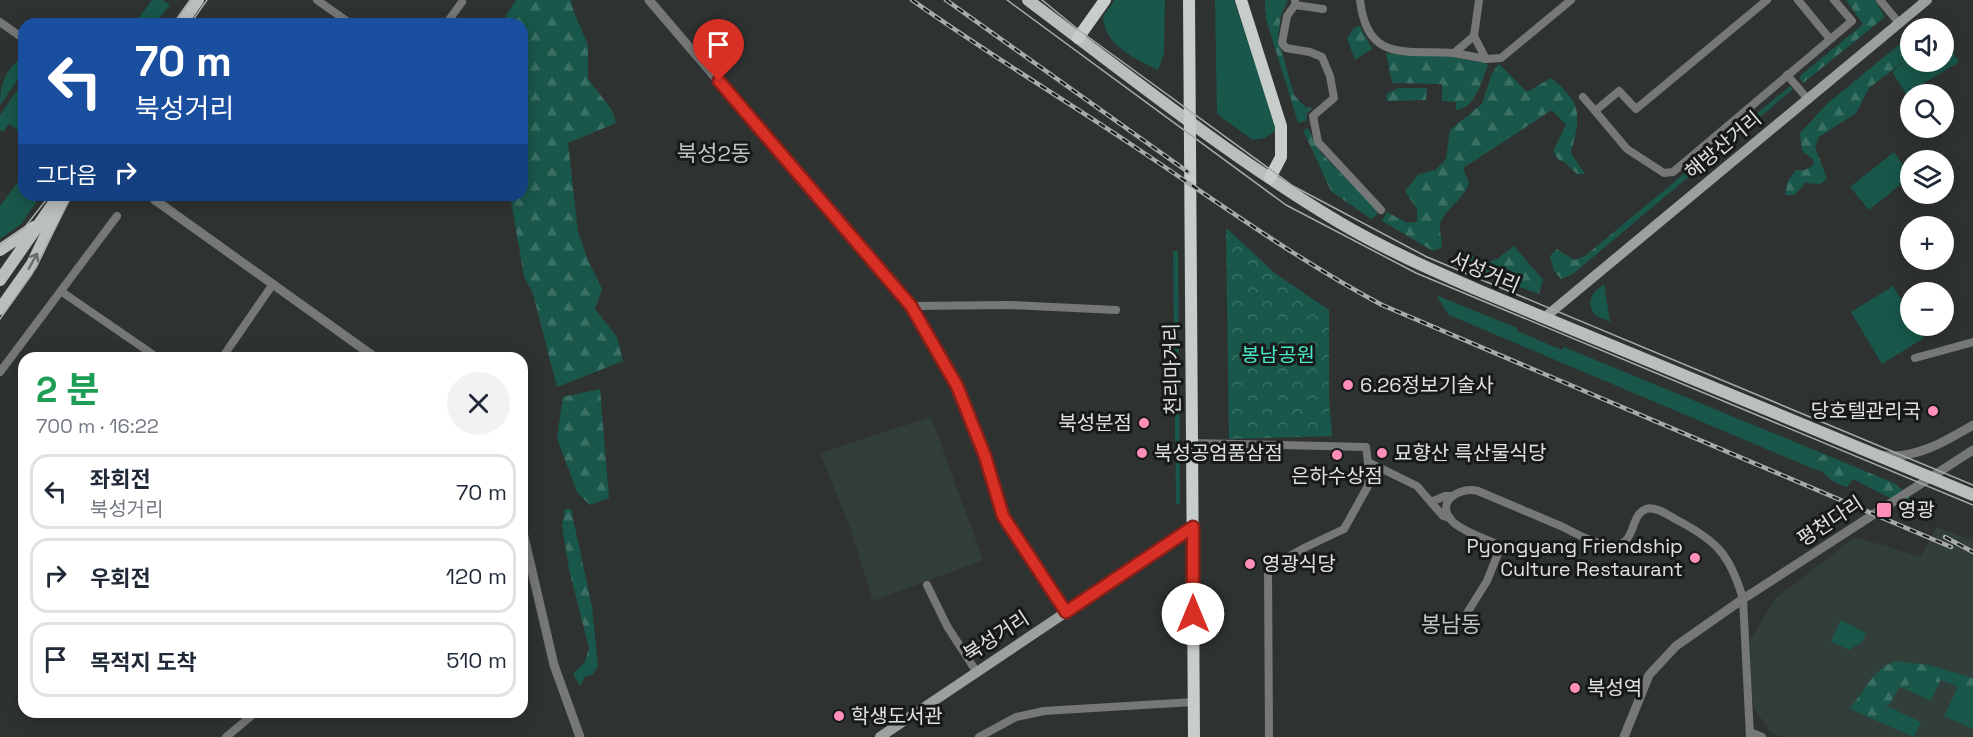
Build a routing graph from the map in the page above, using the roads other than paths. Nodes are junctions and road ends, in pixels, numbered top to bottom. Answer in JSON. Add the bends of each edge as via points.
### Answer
{"nodes":[{"id":1,"x":198,"y":0,"type":"edge"},
{"id":2,"x":317,"y":0,"type":"edge"},
{"id":3,"x":649,"y":0,"type":"edge"},
{"id":4,"x":1028,"y":0,"type":"edge"},
{"id":5,"x":1105,"y":0,"type":"edge"},
{"id":6,"x":1189,"y":0,"type":"edge"},
{"id":7,"x":1241,"y":0,"type":"edge"},
{"id":8,"x":1360,"y":0,"type":"edge"},
{"id":9,"x":1479,"y":0,"type":"edge"},
{"id":10,"x":1571,"y":0,"type":"edge"},
{"id":11,"x":1767,"y":0,"type":"edge"},
{"id":12,"x":1798,"y":0,"type":"edge"},
{"id":13,"x":1834,"y":0,"type":"edge"},
{"id":14,"x":1880,"y":0,"type":"edge"},
{"id":15,"x":1927,"y":0,"type":"edge"},
{"id":16,"x":462,"y":2,"type":"dead end"},
{"id":17,"x":1295,"y":2,"type":"edge"},
{"id":18,"x":1323,"y":9,"type":"dead end"},
{"id":19,"x":185,"y":18,"type":"edge"},
{"id":20,"x":342,"y":18,"type":"edge"},
{"id":21,"x":450,"y":18,"type":"edge"},
{"id":22,"x":0,"y":22,"type":"edge"},
{"id":23,"x":1899,"y":23,"type":"junction"},
{"id":24,"x":18,"y":35,"type":"edge"},
{"id":25,"x":1474,"y":36,"type":"junction"},
{"id":26,"x":1078,"y":38,"type":"junction"},
{"id":27,"x":1830,"y":39,"type":"junction"},
{"id":28,"x":1454,"y":53,"type":"junction"},
{"id":29,"x":1486,"y":59,"type":"junction"},
{"id":30,"x":1787,"y":75,"type":"junction"},
{"id":31,"x":1583,"y":98,"type":"dead end"},
{"id":32,"x":1807,"y":99,"type":"junction"},
{"id":33,"x":1595,"y":111,"type":"junction"},
{"id":34,"x":1270,"y":178,"type":"junction"},
{"id":35,"x":56,"y":201,"type":"edge"},
{"id":36,"x":62,"y":201,"type":"edge"},
{"id":37,"x":156,"y":201,"type":"edge"},
{"id":38,"x":1381,"y":210,"type":"dead end"},
{"id":39,"x":117,"y":216,"type":"dead end"},
{"id":40,"x":40,"y":223,"type":"junction"},
{"id":41,"x":0,"y":250,"type":"edge"},
{"id":42,"x":0,"y":280,"type":"edge"},
{"id":43,"x":273,"y":284,"type":"junction"},
{"id":44,"x":62,"y":292,"type":"junction"},
{"id":45,"x":911,"y":306,"type":"junction"},
{"id":46,"x":0,"y":309,"type":"edge"},
{"id":47,"x":1116,"y":310,"type":"dead end"},
{"id":48,"x":1544,"y":318,"type":"junction"},
{"id":49,"x":1973,"y":343,"type":"edge"},
{"id":50,"x":149,"y":352,"type":"edge"},
{"id":51,"x":226,"y":352,"type":"edge"},
{"id":52,"x":368,"y":352,"type":"edge"},
{"id":53,"x":1915,"y":358,"type":"dead end"},
{"id":54,"x":0,"y":372,"type":"edge"},
{"id":55,"x":1973,"y":425,"type":"edge"},
{"id":56,"x":1193,"y":443,"type":"junction"},
{"id":57,"x":1973,"y":450,"type":"edge"},
{"id":58,"x":1866,"y":451,"type":"junction"},
{"id":59,"x":1368,"y":462,"type":"junction"},
{"id":60,"x":1973,"y":495,"type":"edge"},
{"id":61,"x":1452,"y":496,"type":"junction"},
{"id":62,"x":1431,"y":502,"type":"junction"},
{"id":63,"x":1451,"y":518,"type":"junction"},
{"id":64,"x":1193,"y":527,"type":"junction"},
{"id":65,"x":528,"y":569,"type":"edge"},
{"id":66,"x":927,"y":585,"type":"dead end"},
{"id":67,"x":1743,"y":599,"type":"junction"},
{"id":68,"x":1066,"y":612,"type":"junction"},
{"id":69,"x":1459,"y":626,"type":"dead end"},
{"id":70,"x":976,"y":671,"type":"junction"},
{"id":71,"x":1193,"y":702,"type":"junction"},
{"id":72,"x":249,"y":718,"type":"edge"},
{"id":73,"x":1750,"y":734,"type":"edge"},
{"id":74,"x":226,"y":737,"type":"edge"},
{"id":75,"x":580,"y":737,"type":"edge"},
{"id":76,"x":880,"y":737,"type":"edge"},
{"id":77,"x":979,"y":737,"type":"edge"},
{"id":78,"x":1194,"y":737,"type":"edge"},
{"id":79,"x":1269,"y":737,"type":"edge"},
{"id":80,"x":1624,"y":737,"type":"edge"},
{"id":81,"x":1762,"y":737,"type":"edge"}],
"edges":[{"from":1,"to":19,"type":"main road"},
{"from":2,"to":20,"type":"street"},
{"from":3,"to":45,"type":"street"},
{"from":4,"to":26,"type":"main road","name":"서성거리"},
{"from":5,"to":26,"type":"highway"},
{"from":6,"to":56,"type":"highway","name":"천리마거리"},
{"from":7,"to":34,"type":"highway","via":[[1281,126],[1281,157]]},
{"from":8,"to":28,"type":"street","via":[[1367,32],[1389,50]]},
{"from":9,"to":25,"type":"street"},
{"from":10,"to":29,"type":"street","via":[[1506,55]]},
{"from":11,"to":33,"type":"street","via":[[1636,109],[1619,91]]},
{"from":12,"to":27,"type":"street"},
{"from":13,"to":27,"type":"street","via":[[1852,21]]},
{"from":14,"to":23,"type":"street"},
{"from":15,"to":23,"type":"main road","name":"해방산거리"},
{"from":16,"to":21,"type":"street"},
{"from":17,"to":18,"type":"street"},
{"from":17,"to":38,"type":"street","via":[[1287,16],[1282,43],[1286,48],[1322,57],[1334,98],[1313,116],[1318,142]]},
{"from":22,"to":24,"type":"street"},
{"from":23,"to":32,"type":"main road","name":"해방산거리"},
{"from":25,"to":28,"type":"street"},
{"from":25,"to":29,"type":"street"},
{"from":26,"to":34,"type":"main road","name":"서성거리"},
{"from":27,"to":30,"type":"street"},
{"from":28,"to":29,"type":"street"},
{"from":30,"to":32,"type":"street"},
{"from":30,"to":33,"type":"street","via":[[1668,174],[1634,154]]},
{"from":31,"to":33,"type":"street"},
{"from":32,"to":48,"type":"main road","name":"해방산거리"},
{"from":34,"to":48,"type":"main road","name":"서성거리","via":[[1337,221],[1420,266]]},
{"from":35,"to":40,"type":"main road"},
{"from":46,"to":36,"type":"main road","one_way":true,"via":[[32,264]]},
{"from":37,"to":43,"type":"street"},
{"from":39,"to":44,"type":"street"},
{"from":40,"to":41,"type":"main road"},
{"from":40,"to":42,"type":"main road"},
{"from":43,"to":51,"type":"street"},
{"from":43,"to":52,"type":"street"},
{"from":44,"to":50,"type":"street"},
{"from":44,"to":54,"type":"street"},
{"from":45,"to":47,"type":"street"},
{"from":45,"to":68,"type":"street","via":[[957,386],[985,456],[1003,516]]},
{"from":48,"to":58,"type":"main road","name":"서성거리"},
{"from":49,"to":53,"type":"street"},
{"from":55,"to":58,"type":"street","via":[[1918,452],[1884,456]]},
{"from":56,"to":59,"type":"street","via":[[1366,447]]},
{"from":56,"to":64,"type":"highway","name":"천리마거리"},
{"from":57,"to":67,"type":"street","name":"평천다리"},
{"from":58,"to":60,"type":"main road","name":"서성거리"},
{"from":59,"to":62,"type":"street","via":[[1417,486]]},
{"from":59,"to":79,"type":"street","via":[[1368,486],[1344,530],[1268,568]]},
{"from":61,"to":62,"type":"street"},
{"from":61,"to":63,"type":"street","via":[[1447,512]]},
{"from":61,"to":67,"type":"street","via":[[1468,488],[1478,491],[1611,545],[1624,542],[1632,534],[1637,516],[1643,511],[1649,508],[1663,512],[1694,527],[1722,550]]},
{"from":62,"to":63,"type":"street","via":[[1443,516]]},
{"from":63,"to":69,"type":"street","via":[[1501,546],[1487,581]]},
{"from":64,"to":68,"type":"main road","name":"북성거리"},
{"from":64,"to":71,"type":"highway","name":"천리마거리"},
{"from":65,"to":75,"type":"street","via":[[554,665]]},
{"from":66,"to":70,"type":"street","via":[[946,626]]},
{"from":67,"to":73,"type":"street"},
{"from":67,"to":80,"type":"street","name":"평천다리","via":[[1676,646],[1649,675]]},
{"from":68,"to":70,"type":"main road","name":"북성거리"},
{"from":70,"to":76,"type":"main road","name":"북성거리"},
{"from":71,"to":77,"type":"street","via":[[1044,711],[1016,717]]},
{"from":71,"to":78,"type":"highway","name":"천리마거리"},
{"from":72,"to":74,"type":"street"},
{"from":73,"to":81,"type":"street"}]}
